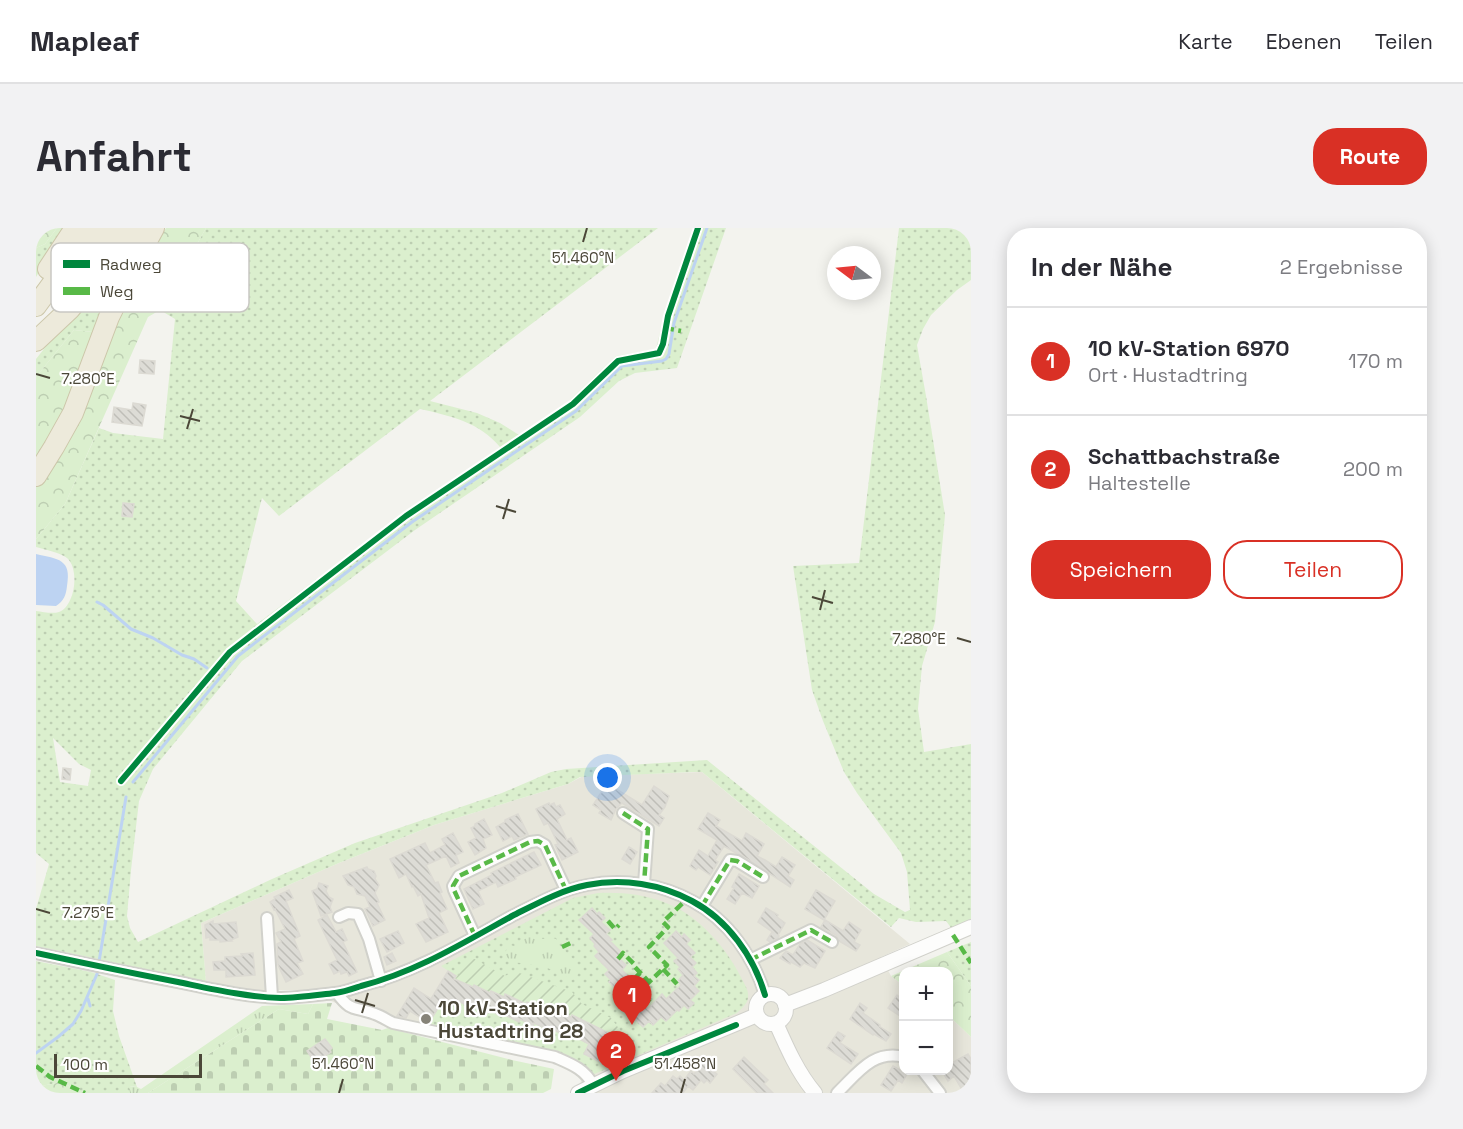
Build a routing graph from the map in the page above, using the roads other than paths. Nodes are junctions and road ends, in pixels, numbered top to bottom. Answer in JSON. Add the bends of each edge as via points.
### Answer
{"nodes":[{"id":1,"x":75,"y":228,"type":"edge"},
{"id":2,"x":93,"y":228,"type":"edge"},
{"id":3,"x":115,"y":228,"type":"edge"},
{"id":4,"x":137,"y":228,"type":"edge"},
{"id":5,"x":154,"y":228,"type":"edge"},
{"id":6,"x":65,"y":243,"type":"edge"},
{"id":7,"x":82,"y":243,"type":"edge"},
{"id":8,"x":104,"y":243,"type":"edge"},
{"id":9,"x":125,"y":243,"type":"edge"},
{"id":10,"x":146,"y":243,"type":"edge"},
{"id":11,"x":51,"y":265,"type":"edge"},
{"id":12,"x":51,"y":285,"type":"edge"},
{"id":13,"x":36,"y":288,"type":"edge"},
{"id":14,"x":36,"y":306,"type":"edge"},
{"id":15,"x":53,"y":312,"type":"edge"},
{"id":16,"x":67,"y":312,"type":"edge"},
{"id":17,"x":111,"y":312,"type":"edge"},
{"id":18,"x":36,"y":335,"type":"edge"},
{"id":19,"x":36,"y":341,"type":"edge"},
{"id":20,"x":36,"y":476,"type":"edge"},
{"id":21,"x":623,"y":813,"type":"dead end"},
{"id":22,"x":763,"y":877,"type":"dead end"},
{"id":23,"x":644,"y":884,"type":"junction"},
{"id":24,"x":566,"y":890,"type":"junction"},
{"id":25,"x":702,"y":906,"type":"junction"},
{"id":26,"x":339,"y":917,"type":"dead end"},
{"id":27,"x":267,"y":918,"type":"dead end"},
{"id":28,"x":971,"y":927,"type":"edge"},
{"id":29,"x":475,"y":936,"type":"junction"},
{"id":30,"x":832,"y":942,"type":"dead end"},
{"id":31,"x":36,"y":952,"type":"edge"},
{"id":32,"x":750,"y":960,"type":"junction"},
{"id":33,"x":381,"y":981,"type":"junction"},
{"id":34,"x":338,"y":993,"type":"junction"},
{"id":35,"x":765,"y":995,"type":"junction"},
{"id":36,"x":272,"y":997,"type":"junction"},
{"id":37,"x":785,"y":1005,"type":"junction"},
{"id":38,"x":757,"y":1015,"type":"junction"},
{"id":39,"x":776,"y":1023,"type":"junction"},
{"id":40,"x":899,"y":1056,"type":"edge"},
{"id":41,"x":925,"y":1075,"type":"edge"},
{"id":42,"x":593,"y":1085,"type":"junction"},
{"id":43,"x":578,"y":1093,"type":"edge"},
{"id":44,"x":815,"y":1093,"type":"edge"},
{"id":45,"x":837,"y":1093,"type":"edge"},
{"id":46,"x":940,"y":1093,"type":"edge"}],
"edges":[{"from":1,"to":6,"type":"highway"},
{"from":2,"to":7,"type":"highway"},
{"from":3,"to":8,"type":"highway"},
{"from":4,"to":9,"type":"highway"},
{"from":5,"to":10,"type":"highway"},
{"from":11,"to":13,"type":"highway"},
{"from":12,"to":14,"type":"highway"},
{"from":15,"to":18,"type":"highway"},
{"from":16,"to":19,"type":"highway"},
{"from":17,"to":20,"type":"highway","via":[[73,413]]},
{"from":21,"to":23,"type":"street","via":[[648,829]]},
{"from":22,"to":25,"type":"street","via":[[730,860]]},
{"from":23,"to":24,"type":"street","via":[[608,882]]},
{"from":23,"to":25,"type":"street","via":[[670,890]]},
{"from":24,"to":29,"type":"street"},
{"from":24,"to":29,"type":"street","via":[[545,845],[538,841],[459,876],[454,890]]},
{"from":25,"to":32,"type":"street","via":[[732,934]]},
{"from":26,"to":33,"type":"street","via":[[358,914]]},
{"from":27,"to":36,"type":"street"},
{"from":28,"to":37,"type":"street"},
{"from":29,"to":33,"type":"street","via":[[432,960]]},
{"from":30,"to":32,"type":"street","via":[[811,930]]},
{"from":31,"to":36,"type":"street"},
{"from":32,"to":35,"type":"street"},
{"from":33,"to":34,"type":"street"},
{"from":34,"to":36,"type":"street"},
{"from":34,"to":42,"type":"street","via":[[350,1007],[393,1023],[555,1057],[574,1065]]},
{"from":35,"to":37,"type":"street","via":[[776,995]]},
{"from":35,"to":38,"type":"street","via":[[756,1005]]},
{"from":37,"to":39,"type":"street","via":[[784,1016]]},
{"from":38,"to":39,"type":"street","via":[[763,1022]]},
{"from":38,"to":42,"type":"street"},
{"from":39,"to":44,"type":"street","via":[[796,1066]]},
{"from":40,"to":45,"type":"street","via":[[892,1054],[870,1061]]},
{"from":41,"to":46,"type":"street"},
{"from":42,"to":43,"type":"street"}]}
